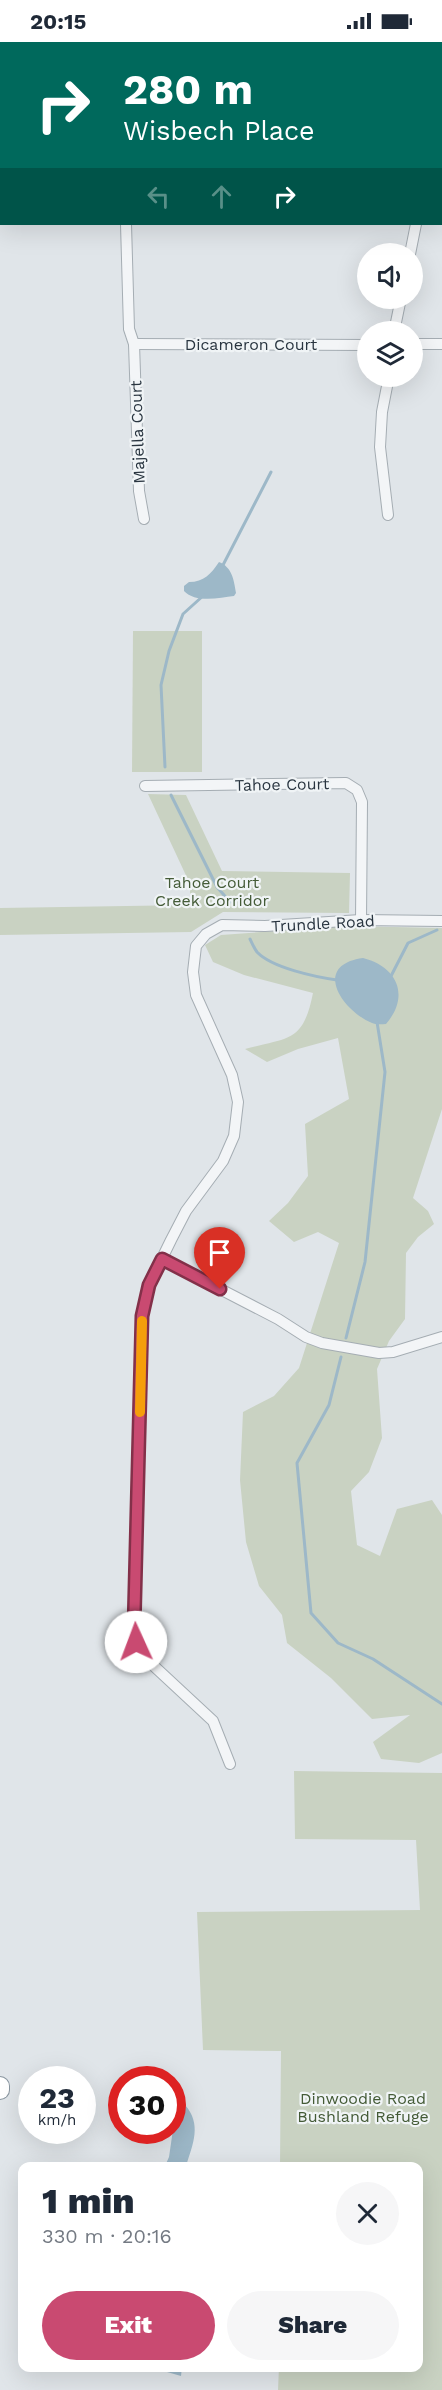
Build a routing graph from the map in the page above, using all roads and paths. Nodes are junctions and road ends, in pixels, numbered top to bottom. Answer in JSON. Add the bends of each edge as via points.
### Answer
{"nodes":[{"id":1,"x":126,"y":225,"type":"edge"},
{"id":2,"x":416,"y":225,"type":"edge"},
{"id":3,"x":412,"y":243,"type":"edge"},
{"id":4,"x":134,"y":344,"type":"junction"},
{"id":5,"x":423,"y":344,"type":"edge"},
{"id":6,"x":442,"y":344,"type":"edge"},
{"id":7,"x":357,"y":345,"type":"edge"},
{"id":8,"x":387,"y":387,"type":"edge"},
{"id":9,"x":388,"y":515,"type":"dead end"},
{"id":10,"x":144,"y":519,"type":"dead end"},
{"id":11,"x":145,"y":786,"type":"dead end"},
{"id":12,"x":361,"y":920,"type":"junction"},
{"id":13,"x":442,"y":921,"type":"edge"},
{"id":14,"x":162,"y":1259,"type":"junction"},
{"id":15,"x":442,"y":1337,"type":"edge"},
{"id":16,"x":230,"y":1764,"type":"dead end"}],
"edges":[{"from":1,"to":4,"type":"street","name":"Majella Court","via":[[129,328]]},
{"from":2,"to":3,"type":"street"},
{"from":4,"to":7,"type":"street","name":"Dicameron Court"},
{"from":4,"to":10,"type":"street","name":"Majella Court","via":[[139,491]]},
{"from":5,"to":6,"type":"street"},
{"from":8,"to":9,"type":"street","via":[[380,447]]},
{"from":11,"to":12,"type":"street","name":"Tahoe Court","via":[[346,783],[357,790],[362,802]]},
{"from":12,"to":13,"type":"street","name":"Trundle Road"},
{"from":12,"to":14,"type":"street","name":"Trundle Road","via":[[222,925],[206,934],[196,946],[196,995],[232,1075],[238,1102],[234,1136],[224,1161],[186,1211]]},
{"from":14,"to":15,"type":"street","via":[[322,1343],[379,1353]]},
{"from":14,"to":16,"type":"street","via":[[149,1285],[142,1316],[134,1629],[141,1655],[213,1721]]}]}
